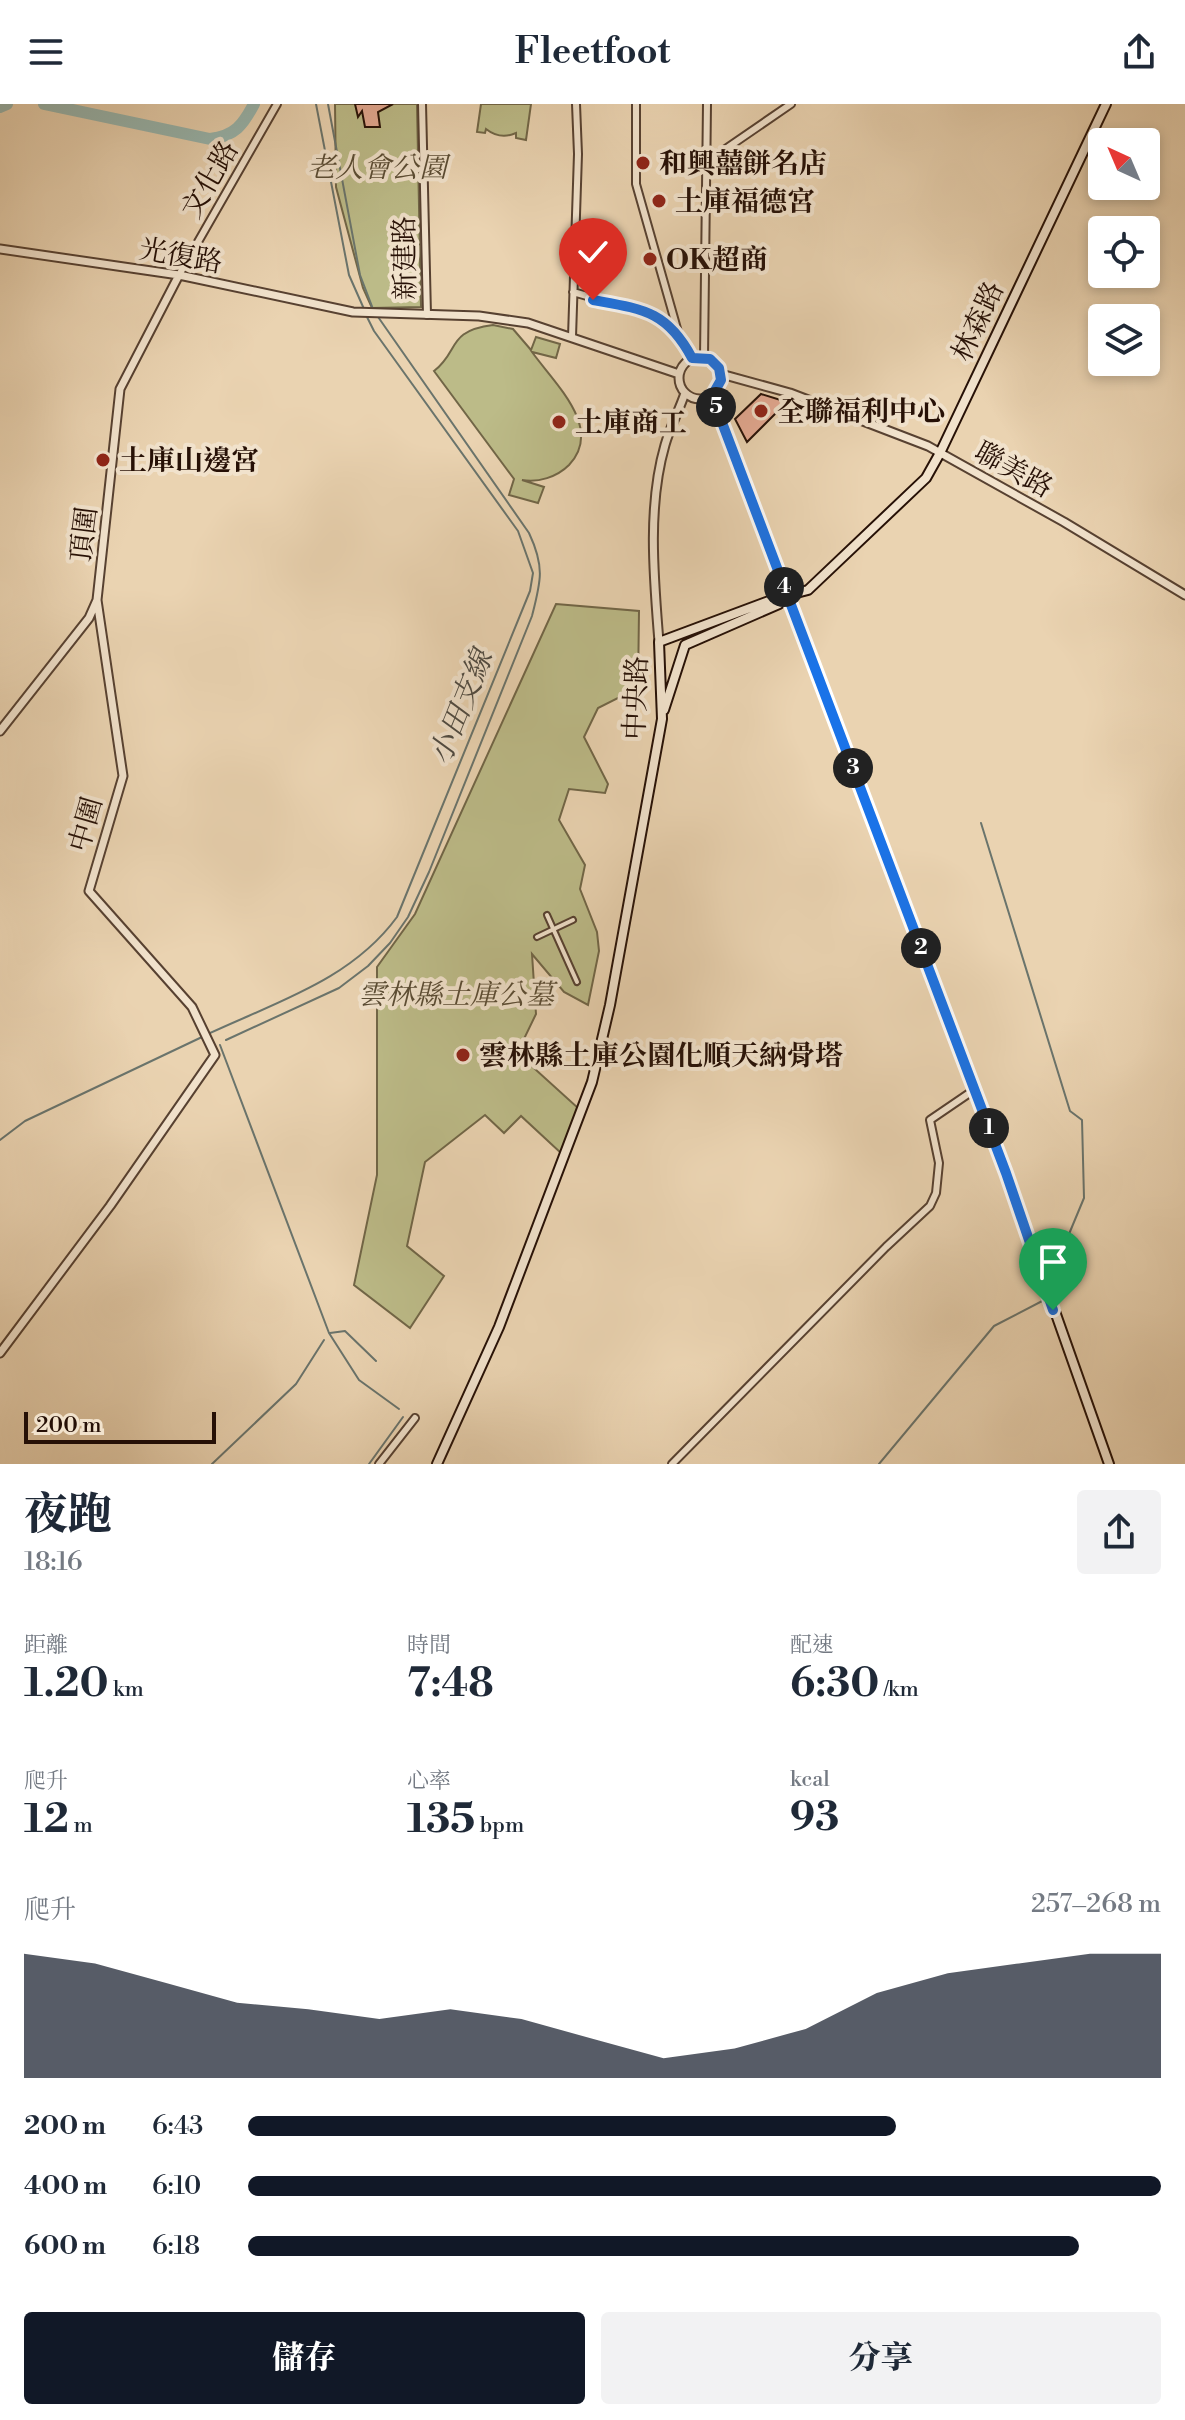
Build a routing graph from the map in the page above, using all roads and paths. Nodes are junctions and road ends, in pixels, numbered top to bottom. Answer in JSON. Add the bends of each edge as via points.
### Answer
{"nodes":[{"id":1,"x":277,"y":104,"type":"edge"},
{"id":2,"x":422,"y":104,"type":"edge"},
{"id":3,"x":576,"y":104,"type":"edge"},
{"id":4,"x":636,"y":104,"type":"edge"},
{"id":5,"x":707,"y":104,"type":"edge"},
{"id":6,"x":791,"y":104,"type":"edge"},
{"id":7,"x":1106,"y":104,"type":"edge"},
{"id":8,"x":708,"y":161,"type":"junction"},
{"id":9,"x":0,"y":249,"type":"edge"},
{"id":10,"x":179,"y":275,"type":"junction"},
{"id":11,"x":573,"y":292,"type":"junction"},
{"id":12,"x":427,"y":315,"type":"junction"},
{"id":13,"x":678,"y":332,"type":"junction"},
{"id":14,"x":572,"y":337,"type":"junction"},
{"id":15,"x":704,"y":357,"type":"junction"},
{"id":16,"x":692,"y":358,"type":"junction"},
{"id":17,"x":679,"y":374,"type":"junction"},
{"id":18,"x":721,"y":374,"type":"junction"},
{"id":19,"x":685,"y":393,"type":"junction"},
{"id":20,"x":712,"y":396,"type":"junction"},
{"id":21,"x":940,"y":453,"type":"junction"},
{"id":22,"x":1185,"y":595,"type":"edge"},
{"id":23,"x":788,"y":596,"type":"junction"},
{"id":24,"x":97,"y":600,"type":"junction"},
{"id":25,"x":659,"y":642,"type":"junction"},
{"id":26,"x":662,"y":719,"type":"junction"},
{"id":27,"x":0,"y":731,"type":"edge"},
{"id":28,"x":547,"y":915,"type":"dead end"},
{"id":29,"x":573,"y":920,"type":"dead end"},
{"id":30,"x":554,"y":929,"type":"junction"},
{"id":31,"x":537,"y":937,"type":"dead end"},
{"id":32,"x":577,"y":982,"type":"dead end"},
{"id":33,"x":974,"y":1090,"type":"junction"},
{"id":34,"x":0,"y":1353,"type":"edge"},
{"id":35,"x":415,"y":1418,"type":"dead end"},
{"id":36,"x":379,"y":1464,"type":"edge"},
{"id":37,"x":437,"y":1464,"type":"edge"},
{"id":38,"x":672,"y":1464,"type":"edge"},
{"id":39,"x":1109,"y":1464,"type":"edge"}],
"edges":[{"from":1,"to":10,"type":"street","name":"文化路"},
{"from":2,"to":12,"type":"street","name":"新建路"},
{"from":3,"to":11,"type":"street"},
{"from":4,"to":13,"type":"street","via":[[636,184]]},
{"from":5,"to":8,"type":"street"},
{"from":6,"to":8,"type":"street"},
{"from":7,"to":21,"type":"main road","name":"林森路"},
{"from":8,"to":15,"type":"street"},
{"from":9,"to":10,"type":"street","name":"光復路"},
{"from":10,"to":12,"type":"street","name":"光復路","via":[[353,312]]},
{"from":10,"to":24,"type":"street","name":"頂圍","via":[[120,389]]},
{"from":11,"to":13,"type":"street","via":[[657,316]]},
{"from":11,"to":14,"type":"street"},
{"from":12,"to":14,"type":"street","via":[[491,317]]},
{"from":13,"to":16,"type":"street"},
{"from":14,"to":17,"type":"street"},
{"from":15,"to":16,"type":"street"},
{"from":15,"to":18,"type":"street"},
{"from":16,"to":17,"type":"street"},
{"from":17,"to":19,"type":"street"},
{"from":18,"to":20,"type":"street"},
{"from":18,"to":21,"type":"street","name":"聯美路","via":[[790,393]]},
{"from":19,"to":20,"type":"street","via":[[698,399]]},
{"from":19,"to":25,"type":"street","name":"中央路","via":[[665,443],[656,501]]},
{"from":20,"to":23,"type":"main road"},
{"from":21,"to":22,"type":"street","name":"聯美路"},
{"from":21,"to":23,"type":"main road","name":"林森路","via":[[926,478],[819,581]]},
{"from":23,"to":25,"type":"main road","name":"林森路"},
{"from":23,"to":26,"type":"main road","name":"林森路","via":[[685,645]]},
{"from":23,"to":33,"type":"main road"},
{"from":24,"to":27,"type":"street","name":"頂圍","via":[[89,618]]},
{"from":24,"to":34,"type":"street","name":"中圍","via":[[123,776],[89,891],[192,1007],[215,1055]]},
{"from":25,"to":26,"type":"main road","name":"中央路"},
{"from":26,"to":37,"type":"main road","name":"中央路","via":[[592,1082],[499,1327]]},
{"from":28,"to":30,"type":"street"},
{"from":29,"to":30,"type":"street"},
{"from":30,"to":31,"type":"street"},
{"from":30,"to":32,"type":"street"},
{"from":33,"to":38,"type":"street","via":[[930,1120],[939,1163],[930,1206]]},
{"from":33,"to":39,"type":"main road"},
{"from":35,"to":36,"type":"street"}]}
